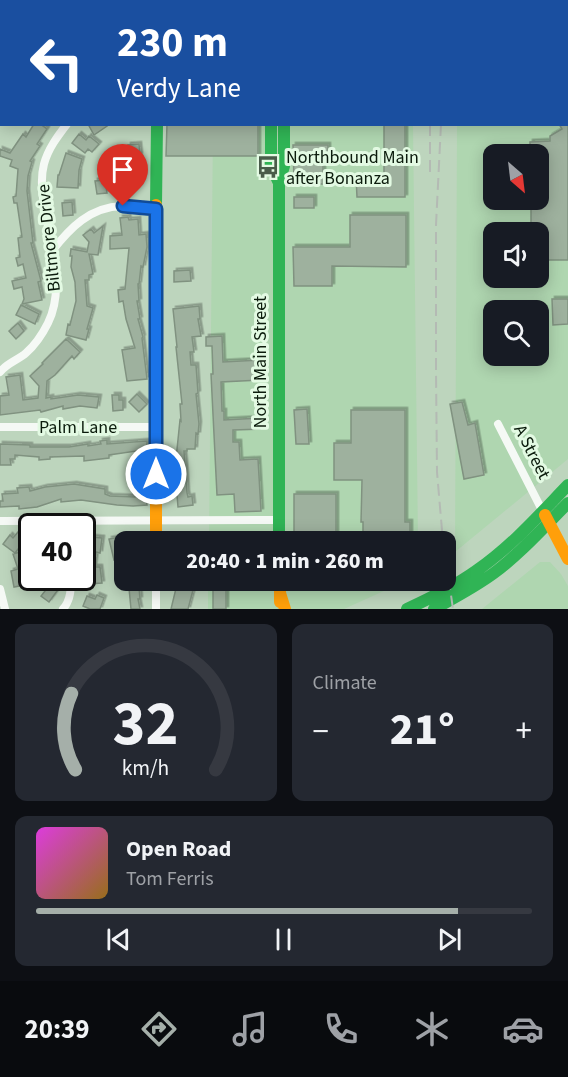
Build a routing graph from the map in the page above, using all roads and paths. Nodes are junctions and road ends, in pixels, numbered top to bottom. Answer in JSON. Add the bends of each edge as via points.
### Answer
{"nodes":[{"id":1,"x":65,"y":126,"type":"edge"},
{"id":2,"x":157,"y":126,"type":"edge"},
{"id":3,"x":271,"y":126,"type":"edge"},
{"id":4,"x":284,"y":126,"type":"edge"},
{"id":5,"x":279,"y":183,"type":"junction"},
{"id":6,"x":156,"y":209,"type":"junction"},
{"id":7,"x":52,"y":251,"type":"junction"},
{"id":8,"x":0,"y":372,"type":"edge"},
{"id":9,"x":498,"y":424,"type":"dead end"},
{"id":10,"x":0,"y":427,"type":"edge"},
{"id":11,"x":156,"y":427,"type":"junction"},
{"id":12,"x":568,"y":485,"type":"edge"},
{"id":13,"x":568,"y":503,"type":"edge"},
{"id":14,"x":546,"y":517,"type":"junction"},
{"id":15,"x":279,"y":520,"type":"junction"},
{"id":16,"x":0,"y":521,"type":"edge"},
{"id":17,"x":156,"y":521,"type":"junction"},
{"id":18,"x":18,"y":522,"type":"edge"},
{"id":19,"x":96,"y":523,"type":"edge"},
{"id":20,"x":156,"y":531,"type":"edge"},
{"id":21,"x":279,"y":531,"type":"edge"},
{"id":22,"x":568,"y":559,"type":"edge"},
{"id":23,"x":0,"y":589,"type":"edge"},
{"id":24,"x":71,"y":591,"type":"edge"},
{"id":25,"x":156,"y":591,"type":"edge"},
{"id":26,"x":280,"y":591,"type":"edge"},
{"id":27,"x":281,"y":591,"type":"edge"},
{"id":28,"x":5,"y":609,"type":"edge"},
{"id":29,"x":63,"y":609,"type":"edge"},
{"id":30,"x":156,"y":609,"type":"edge"},
{"id":31,"x":280,"y":609,"type":"edge"},
{"id":32,"x":285,"y":609,"type":"edge"},
{"id":33,"x":407,"y":609,"type":"edge"},
{"id":34,"x":434,"y":609,"type":"edge"}],
"edges":[{"from":1,"to":7,"type":"street","name":"Biltmore Drive","via":[[52,144],[42,174]]},
{"from":2,"to":6,"type":"main road"},
{"from":3,"to":5,"type":"main road","name":"North Main Street","via":[[271,166]]},
{"from":4,"to":5,"type":"main road","name":"North Main Street","via":[[284,166]]},
{"from":5,"to":15,"type":"main road","name":"North Main Street"},
{"from":6,"to":7,"type":"street","via":[[104,208],[78,222]]},
{"from":6,"to":11,"type":"main road"},
{"from":7,"to":8,"type":"street","name":"Biltmore Drive","via":[[57,282],[51,318],[27,352]]},
{"from":9,"to":14,"type":"street","name":"A Street"},
{"from":10,"to":11,"type":"street","name":"Palm Lane"},
{"from":11,"to":17,"type":"main road"},
{"from":12,"to":14,"type":"main road"},
{"from":13,"to":14,"type":"main road"},
{"from":14,"to":22,"type":"main road","name":"A Street"},
{"from":14,"to":33,"type":"main road","via":[[473,573]]},
{"from":14,"to":34,"type":"main road","via":[[516,555]]},
{"from":15,"to":17,"type":"street"},
{"from":15,"to":21,"type":"main road","name":"North Main Street"},
{"from":16,"to":18,"type":"street"},
{"from":17,"to":19,"type":"street"},
{"from":17,"to":20,"type":"main road"},
{"from":23,"to":28,"type":"street"},
{"from":24,"to":29,"type":"street"},
{"from":25,"to":30,"type":"street"},
{"from":26,"to":31,"type":"main road"},
{"from":27,"to":32,"type":"main road"}]}
